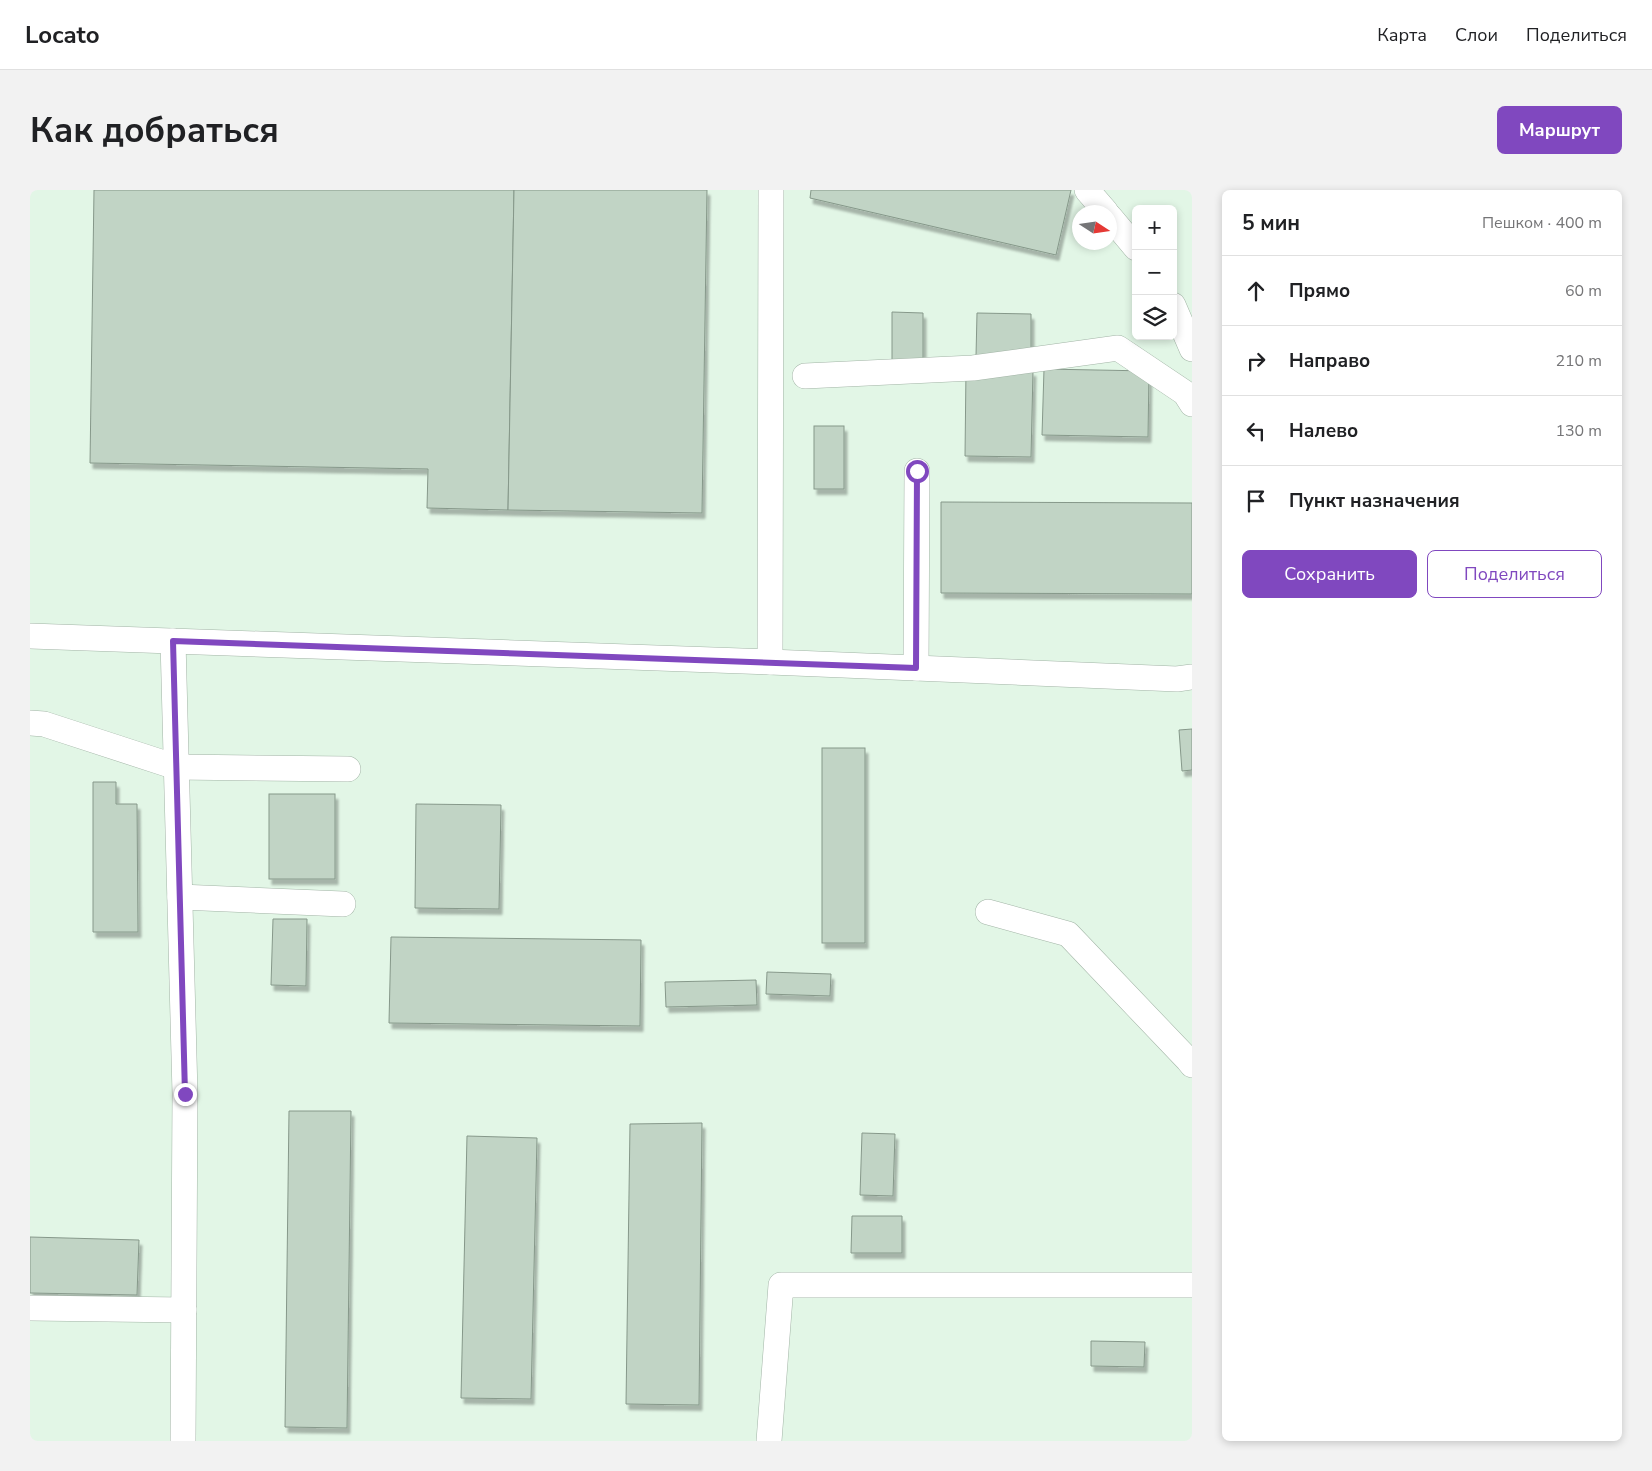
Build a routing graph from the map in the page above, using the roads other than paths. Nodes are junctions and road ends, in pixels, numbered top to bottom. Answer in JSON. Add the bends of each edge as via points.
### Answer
{"nodes":[{"id":1,"x":771,"y":190,"type":"edge"},
{"id":2,"x":1087,"y":190,"type":"edge"},
{"id":3,"x":1100,"y":205,"type":"edge"},
{"id":4,"x":1117,"y":225,"type":"edge"},
{"id":5,"x":1132,"y":243,"type":"edge"},
{"id":6,"x":1177,"y":314,"type":"edge"},
{"id":7,"x":1192,"y":349,"type":"edge"},
{"id":8,"x":805,"y":376,"type":"dead end"},
{"id":9,"x":1190,"y":390,"type":"edge"},
{"id":10,"x":917,"y":471,"type":"dead end"},
{"id":11,"x":30,"y":636,"type":"edge"},
{"id":12,"x":173,"y":641,"type":"junction"},
{"id":13,"x":770,"y":662,"type":"junction"},
{"id":14,"x":916,"y":668,"type":"junction"},
{"id":15,"x":1192,"y":677,"type":"edge"},
{"id":16,"x":30,"y":723,"type":"edge"},
{"id":17,"x":176,"y":767,"type":"junction"},
{"id":18,"x":348,"y":768,"type":"dead end"},
{"id":19,"x":180,"y":897,"type":"junction"},
{"id":20,"x":343,"y":904,"type":"dead end"},
{"id":21,"x":988,"y":912,"type":"dead end"},
{"id":22,"x":1192,"y":1065,"type":"edge"},
{"id":23,"x":1192,"y":1285,"type":"edge"},
{"id":24,"x":30,"y":1308,"type":"edge"},
{"id":25,"x":184,"y":1310,"type":"junction"},
{"id":26,"x":183,"y":1441,"type":"edge"},
{"id":27,"x":769,"y":1441,"type":"edge"}],
"edges":[{"from":1,"to":13,"type":"lane"},
{"from":2,"to":3,"type":"lane"},
{"from":4,"to":5,"type":"lane"},
{"from":6,"to":7,"type":"lane"},
{"from":8,"to":9,"type":"lane","via":[[973,368],[1118,348]]},
{"from":10,"to":14,"type":"lane"},
{"from":11,"to":12,"type":"lane"},
{"from":12,"to":13,"type":"lane"},
{"from":12,"to":17,"type":"lane"},
{"from":13,"to":14,"type":"lane"},
{"from":14,"to":15,"type":"lane"},
{"from":16,"to":17,"type":"lane","via":[[44,724]]},
{"from":17,"to":18,"type":"lane"},
{"from":17,"to":19,"type":"lane"},
{"from":19,"to":20,"type":"lane"},
{"from":19,"to":25,"type":"lane","via":[[185,1094]]},
{"from":21,"to":22,"type":"lane","via":[[1068,934]]},
{"from":23,"to":27,"type":"lane","via":[[781,1285]]},
{"from":24,"to":25,"type":"lane"},
{"from":25,"to":26,"type":"lane"}]}
